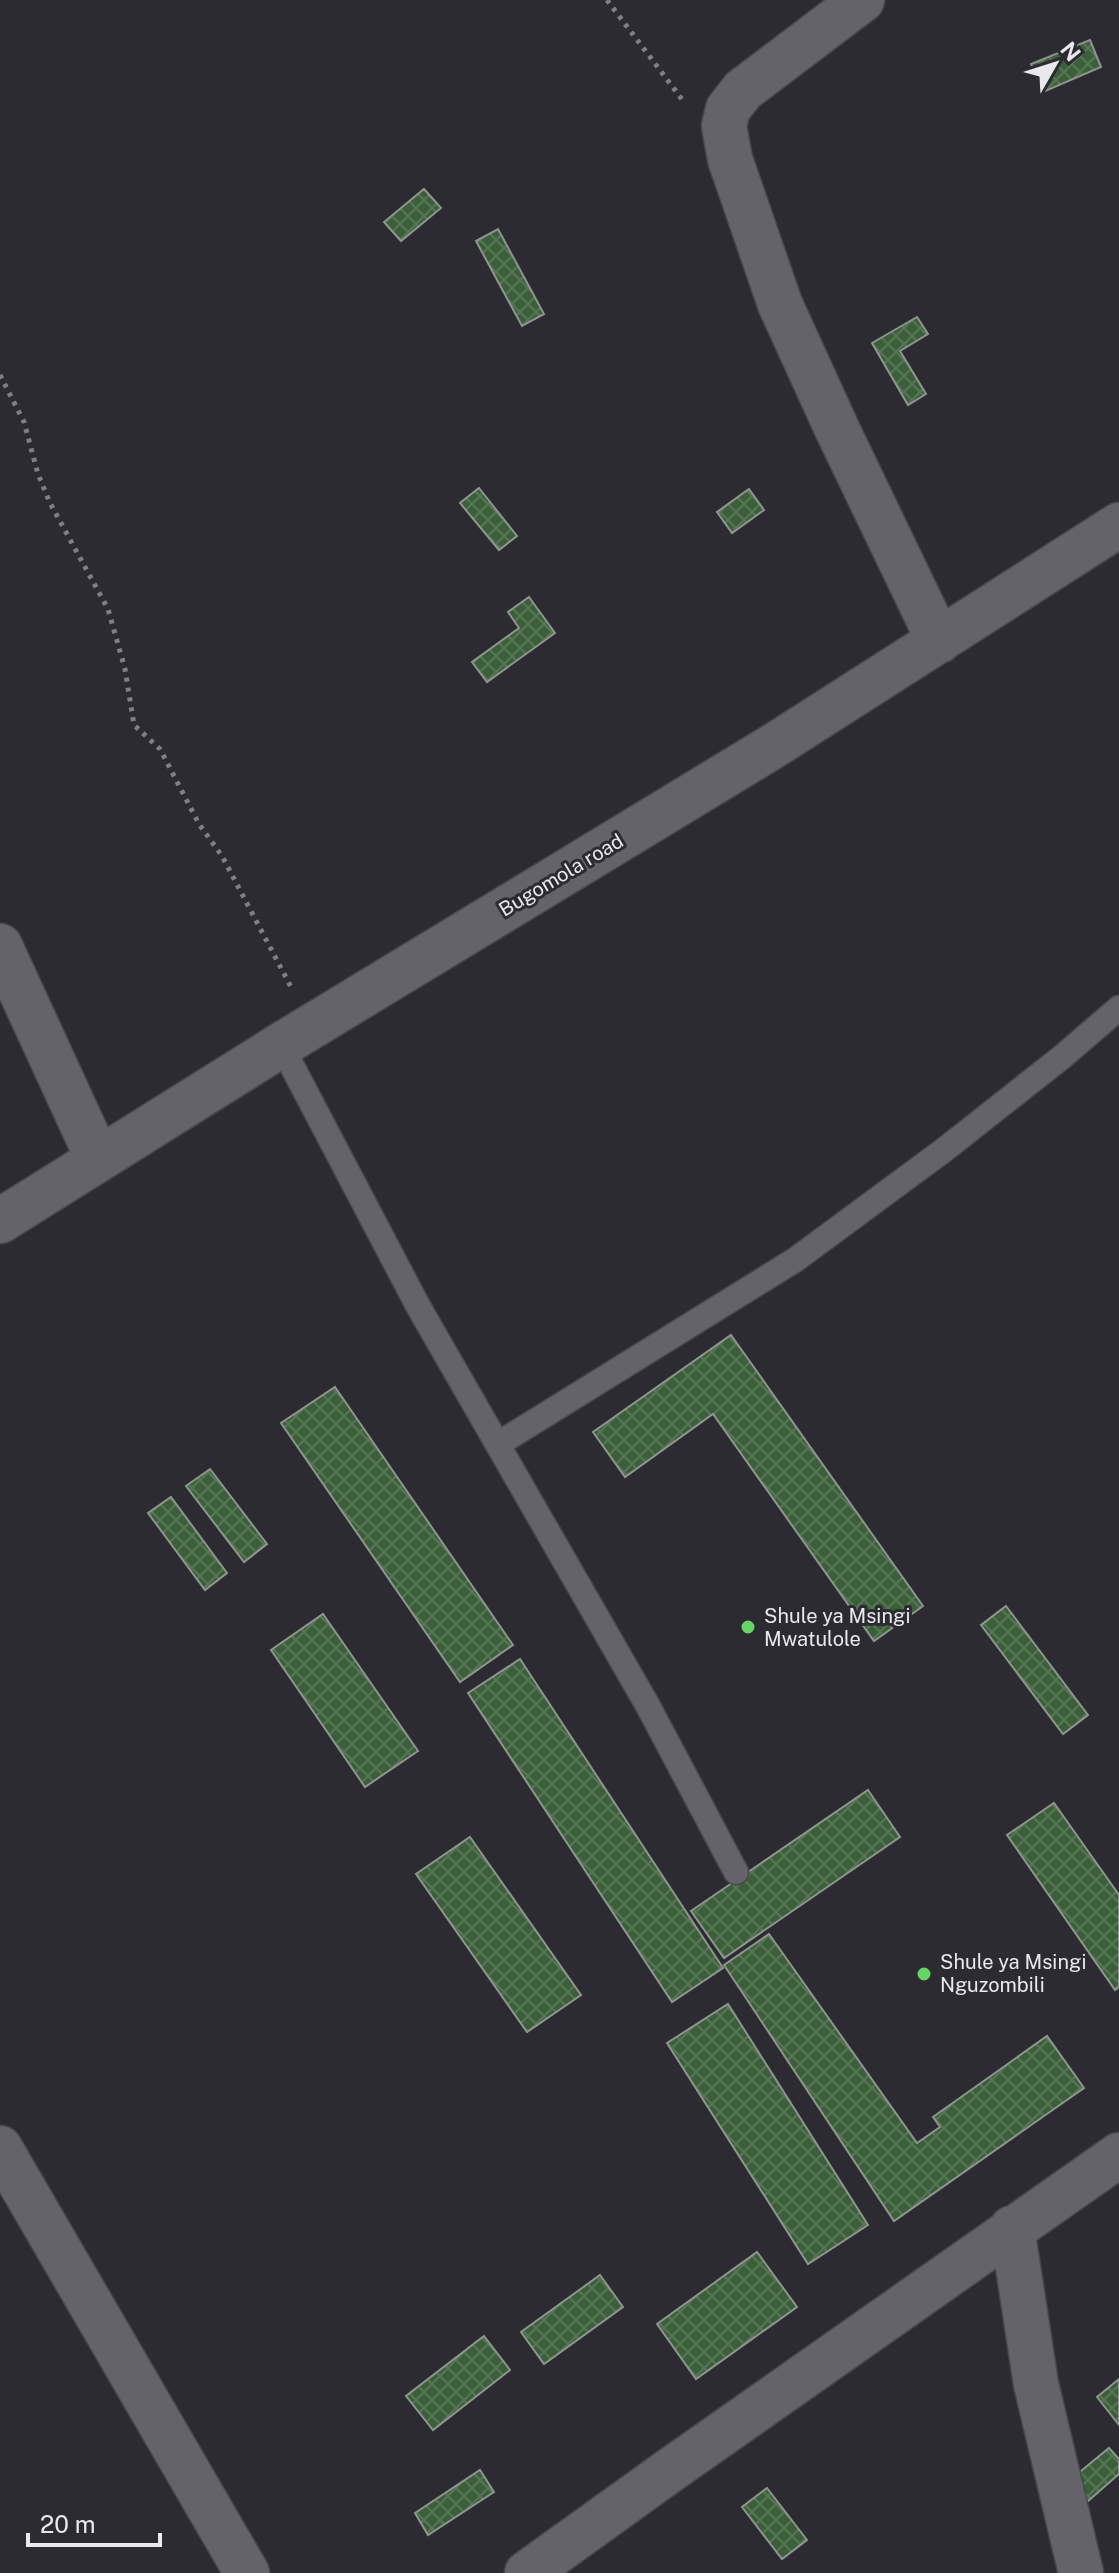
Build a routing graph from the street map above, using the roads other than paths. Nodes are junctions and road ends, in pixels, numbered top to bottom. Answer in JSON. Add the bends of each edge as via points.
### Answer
{"nodes":[{"id":1,"x":862,"y":0,"type":"edge"},
{"id":2,"x":1119,"y":525,"type":"edge"},
{"id":3,"x":939,"y":641,"type":"junction"},
{"id":4,"x":0,"y":946,"type":"edge"},
{"id":5,"x":1119,"y":1008,"type":"edge"},
{"id":6,"x":297,"y":1036,"type":"junction"},
{"id":7,"x":98,"y":1159,"type":"junction"},
{"id":8,"x":0,"y":1221,"type":"edge"},
{"id":9,"x":498,"y":1444,"type":"junction"},
{"id":10,"x":736,"y":1872,"type":"dead end"},
{"id":11,"x":0,"y":2148,"type":"edge"},
{"id":12,"x":1119,"y":2155,"type":"edge"},
{"id":13,"x":14,"y":2199,"type":"edge"},
{"id":14,"x":1012,"y":2228,"type":"junction"},
{"id":15,"x":247,"y":2573,"type":"edge"},
{"id":16,"x":527,"y":2573,"type":"edge"},
{"id":17,"x":1081,"y":2573,"type":"edge"}],
"edges":[{"from":1,"to":3,"type":"street","via":[[743,90],[728,109],[724,126],[730,159],[780,304]]},
{"from":2,"to":3,"type":"street","name":"Bugomola road"},
{"from":3,"to":6,"type":"street","name":"Bugomola road"},
{"from":4,"to":7,"type":"street"},
{"from":5,"to":9,"type":"lane","via":[[944,1150],[795,1260]]},
{"from":6,"to":7,"type":"street","name":"Bugomola road"},
{"from":6,"to":9,"type":"lane","via":[[418,1306]]},
{"from":7,"to":8,"type":"street","name":"Bugomola road"},
{"from":9,"to":10,"type":"lane"},
{"from":11,"to":13,"type":"street"},
{"from":12,"to":14,"type":"street"},
{"from":13,"to":15,"type":"street"},
{"from":14,"to":16,"type":"street"},
{"from":14,"to":17,"type":"street","via":[[1036,2384]]}]}
